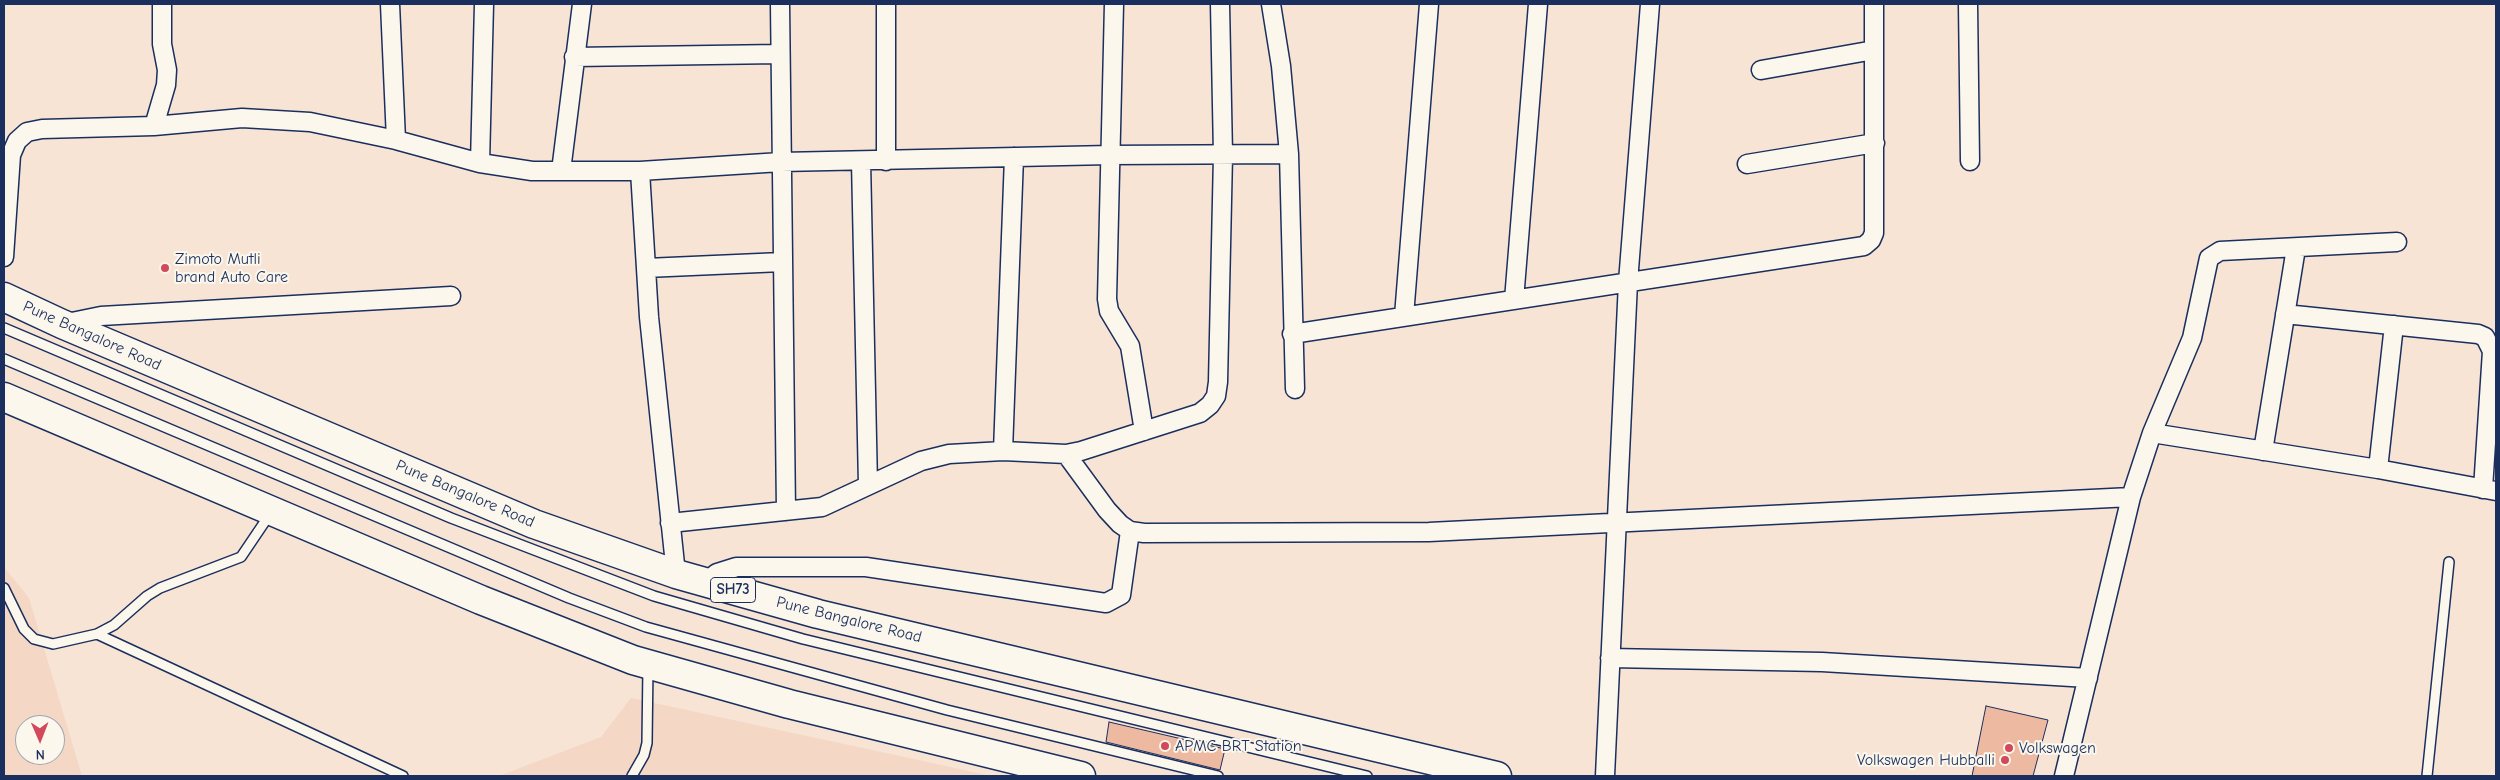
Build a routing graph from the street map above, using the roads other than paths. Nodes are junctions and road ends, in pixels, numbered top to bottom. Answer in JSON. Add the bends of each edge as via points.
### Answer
{"nodes":[{"id":1,"x":162,"y":4,"type":"edge"},
{"id":2,"x":390,"y":4,"type":"edge"},
{"id":3,"x":484,"y":4,"type":"edge"},
{"id":4,"x":582,"y":4,"type":"edge"},
{"id":5,"x":780,"y":4,"type":"edge"},
{"id":6,"x":886,"y":4,"type":"edge"},
{"id":7,"x":1114,"y":4,"type":"edge"},
{"id":8,"x":1220,"y":4,"type":"edge"},
{"id":9,"x":1271,"y":4,"type":"edge"},
{"id":10,"x":1429,"y":4,"type":"edge"},
{"id":11,"x":1538,"y":4,"type":"edge"},
{"id":12,"x":1650,"y":4,"type":"edge"},
{"id":13,"x":1874,"y":4,"type":"edge"},
{"id":14,"x":1968,"y":4,"type":"edge"},
{"id":15,"x":1874,"y":50,"type":"junction"},
{"id":16,"x":779,"y":54,"type":"junction"},
{"id":17,"x":574,"y":57,"type":"junction"},
{"id":18,"x":1761,"y":70,"type":"dead end"},
{"id":19,"x":154,"y":126,"type":"junction"},
{"id":20,"x":396,"y":140,"type":"junction"},
{"id":21,"x":1875,"y":143,"type":"junction"},
{"id":22,"x":1223,"y":154,"type":"junction"},
{"id":23,"x":1289,"y":154,"type":"junction"},
{"id":24,"x":1110,"y":155,"type":"junction"},
{"id":25,"x":1014,"y":157,"type":"junction"},
{"id":26,"x":862,"y":161,"type":"junction"},
{"id":27,"x":886,"y":161,"type":"junction"},
{"id":28,"x":1970,"y":161,"type":"dead end"},
{"id":29,"x":781,"y":162,"type":"junction"},
{"id":30,"x":480,"y":163,"type":"junction"},
{"id":31,"x":1747,"y":164,"type":"dead end"},
{"id":32,"x":561,"y":171,"type":"junction"},
{"id":33,"x":640,"y":171,"type":"junction"},
{"id":34,"x":2397,"y":242,"type":"dead end"},
{"id":35,"x":2296,"y":248,"type":"junction"},
{"id":36,"x":4,"y":257,"type":"edge"},
{"id":37,"x":782,"y":262,"type":"junction"},
{"id":38,"x":646,"y":268,"type":"junction"},
{"id":39,"x":1628,"y":282,"type":"junction"},
{"id":40,"x":451,"y":296,"type":"dead end"},
{"id":41,"x":4,"y":297,"type":"edge"},
{"id":42,"x":1514,"y":300,"type":"junction"},
{"id":43,"x":2286,"y":314,"type":"junction"},
{"id":44,"x":1404,"y":316,"type":"junction"},
{"id":45,"x":62,"y":324,"type":"junction"},
{"id":46,"x":2394,"y":326,"type":"junction"},
{"id":47,"x":4,"y":328,"type":"edge"},
{"id":48,"x":1292,"y":334,"type":"junction"},
{"id":49,"x":4,"y":359,"type":"edge"},
{"id":50,"x":1295,"y":389,"type":"dead end"},
{"id":51,"x":4,"y":397,"type":"edge"},
{"id":52,"x":1144,"y":431,"type":"junction"},
{"id":53,"x":2152,"y":433,"type":"junction"},
{"id":54,"x":2263,"y":450,"type":"junction"},
{"id":55,"x":1003,"y":451,"type":"junction"},
{"id":56,"x":1066,"y":454,"type":"junction"},
{"id":57,"x":2378,"y":469,"type":"junction"},
{"id":58,"x":868,"y":485,"type":"junction"},
{"id":59,"x":2490,"y":490,"type":"edge"},
{"id":60,"x":2131,"y":496,"type":"junction"},
{"id":61,"x":786,"y":511,"type":"junction"},
{"id":62,"x":272,"y":512,"type":"junction"},
{"id":63,"x":670,"y":523,"type":"junction"},
{"id":64,"x":1616,"y":523,"type":"junction"},
{"id":65,"x":1130,"y":531,"type":"junction"},
{"id":66,"x":2449,"y":562,"type":"dead end"},
{"id":67,"x":676,"y":574,"type":"junction"},
{"id":68,"x":706,"y":582,"type":"junction"},
{"id":69,"x":4,"y":588,"type":"edge"},
{"id":70,"x":97,"y":634,"type":"junction"},
{"id":71,"x":1610,"y":658,"type":"junction"},
{"id":72,"x":648,"y":664,"type":"junction"},
{"id":73,"x":2088,"y":678,"type":"junction"},
{"id":74,"x":636,"y":774,"type":"edge"},
{"id":75,"x":403,"y":776,"type":"edge"},
{"id":76,"x":1081,"y":776,"type":"edge"},
{"id":77,"x":1218,"y":776,"type":"edge"},
{"id":78,"x":1367,"y":776,"type":"edge"},
{"id":79,"x":1496,"y":776,"type":"edge"},
{"id":80,"x":1605,"y":776,"type":"edge"},
{"id":81,"x":2064,"y":776,"type":"edge"},
{"id":82,"x":2427,"y":776,"type":"edge"}],
"edges":[{"from":1,"to":19,"type":"street","via":[[162,44],[167,70]]},
{"from":2,"to":20,"type":"street"},
{"from":3,"to":30,"type":"street"},
{"from":4,"to":17,"type":"street"},
{"from":5,"to":16,"type":"street"},
{"from":6,"to":27,"type":"street"},
{"from":7,"to":24,"type":"street"},
{"from":8,"to":22,"type":"street"},
{"from":9,"to":23,"type":"street","via":[[1281,66]]},
{"from":10,"to":44,"type":"street"},
{"from":11,"to":42,"type":"street"},
{"from":12,"to":39,"type":"street"},
{"from":13,"to":15,"type":"street"},
{"from":14,"to":28,"type":"street"},
{"from":15,"to":18,"type":"street"},
{"from":15,"to":21,"type":"street"},
{"from":16,"to":17,"type":"street"},
{"from":16,"to":29,"type":"street"},
{"from":17,"to":32,"type":"street"},
{"from":19,"to":20,"type":"street","via":[[242,118],[310,122]]},
{"from":19,"to":36,"type":"street","via":[[27,132],[11,155]]},
{"from":20,"to":30,"type":"street"},
{"from":21,"to":31,"type":"street"},
{"from":21,"to":39,"type":"street","via":[[1874,233],[1864,246]]},
{"from":22,"to":23,"type":"street"},
{"from":22,"to":24,"type":"street"},
{"from":22,"to":52,"type":"street","via":[[1216,396],[1200,413]]},
{"from":23,"to":48,"type":"street"},
{"from":24,"to":25,"type":"street"},
{"from":24,"to":52,"type":"street","via":[[1106,299],[1111,315],[1130,346]]},
{"from":25,"to":27,"type":"street"},
{"from":25,"to":55,"type":"street"},
{"from":26,"to":27,"type":"street"},
{"from":26,"to":29,"type":"street"},
{"from":26,"to":58,"type":"street"},
{"from":29,"to":33,"type":"street"},
{"from":29,"to":37,"type":"street"},
{"from":30,"to":32,"type":"street","via":[[532,171]]},
{"from":32,"to":33,"type":"street"},
{"from":33,"to":38,"type":"street"},
{"from":34,"to":35,"type":"street"},
{"from":35,"to":43,"type":"street"},
{"from":35,"to":53,"type":"street","via":[[2212,254],[2207,263],[2192,338]]},
{"from":37,"to":38,"type":"street"},
{"from":37,"to":61,"type":"street"},
{"from":38,"to":63,"type":"street"},
{"from":39,"to":42,"type":"street"},
{"from":39,"to":64,"type":"street"},
{"from":40,"to":45,"type":"street","via":[[101,316]]},
{"from":41,"to":45,"type":"main road","name":"Pune Bangalore Road","number":"SH73"},
{"from":42,"to":44,"type":"street"},
{"from":43,"to":46,"type":"street"},
{"from":43,"to":54,"type":"street"},
{"from":44,"to":48,"type":"street"},
{"from":45,"to":67,"type":"main road","name":"Pune Bangalore Road","number":"SH73","via":[[534,524]]},
{"from":46,"to":57,"type":"street"},
{"from":46,"to":59,"type":"street","via":[[2478,334],[2490,343]]},
{"from":47,"to":78,"type":"lane","via":[[451,518],[654,596],[803,639]]},
{"from":48,"to":50,"type":"street"},
{"from":49,"to":77,"type":"lane","via":[[569,598],[646,627],[946,710]]},
{"from":51,"to":62,"type":"main road"},
{"from":52,"to":56,"type":"street"},
{"from":53,"to":54,"type":"street"},
{"from":53,"to":60,"type":"street"},
{"from":54,"to":57,"type":"street"},
{"from":55,"to":56,"type":"street"},
{"from":55,"to":58,"type":"street","via":[[949,454],[921,461]]},
{"from":56,"to":65,"type":"street","via":[[1107,510]]},
{"from":57,"to":59,"type":"street"},
{"from":58,"to":61,"type":"street","via":[[822,507]]},
{"from":60,"to":64,"type":"street"},
{"from":60,"to":73,"type":"street"},
{"from":61,"to":63,"type":"street"},
{"from":62,"to":70,"type":"lane","via":[[241,557],[160,588],[114,625]]},
{"from":62,"to":72,"type":"main road","via":[[481,600]]},
{"from":63,"to":67,"type":"street"},
{"from":64,"to":65,"type":"street","via":[[1429,532]]},
{"from":64,"to":71,"type":"street"},
{"from":65,"to":68,"type":"street","via":[[1121,595],[1106,603],[866,567],[736,567],[717,573]]},
{"from":66,"to":82,"type":"lane"},
{"from":67,"to":68,"type":"main road","name":"Pune Bangalore Road","number":"SH73"},
{"from":68,"to":79,"type":"main road","name":"Pune Bangalore Road","number":"SH73","via":[[827,616]]},
{"from":69,"to":70,"type":"lane","via":[[24,629],[34,639],[53,644]]},
{"from":70,"to":75,"type":"lane"},
{"from":71,"to":73,"type":"street","via":[[1822,662]]},
{"from":71,"to":80,"type":"street"},
{"from":72,"to":74,"type":"lane","via":[[647,743]]},
{"from":72,"to":76,"type":"main road","via":[[789,704]]},
{"from":73,"to":81,"type":"street"}]}
